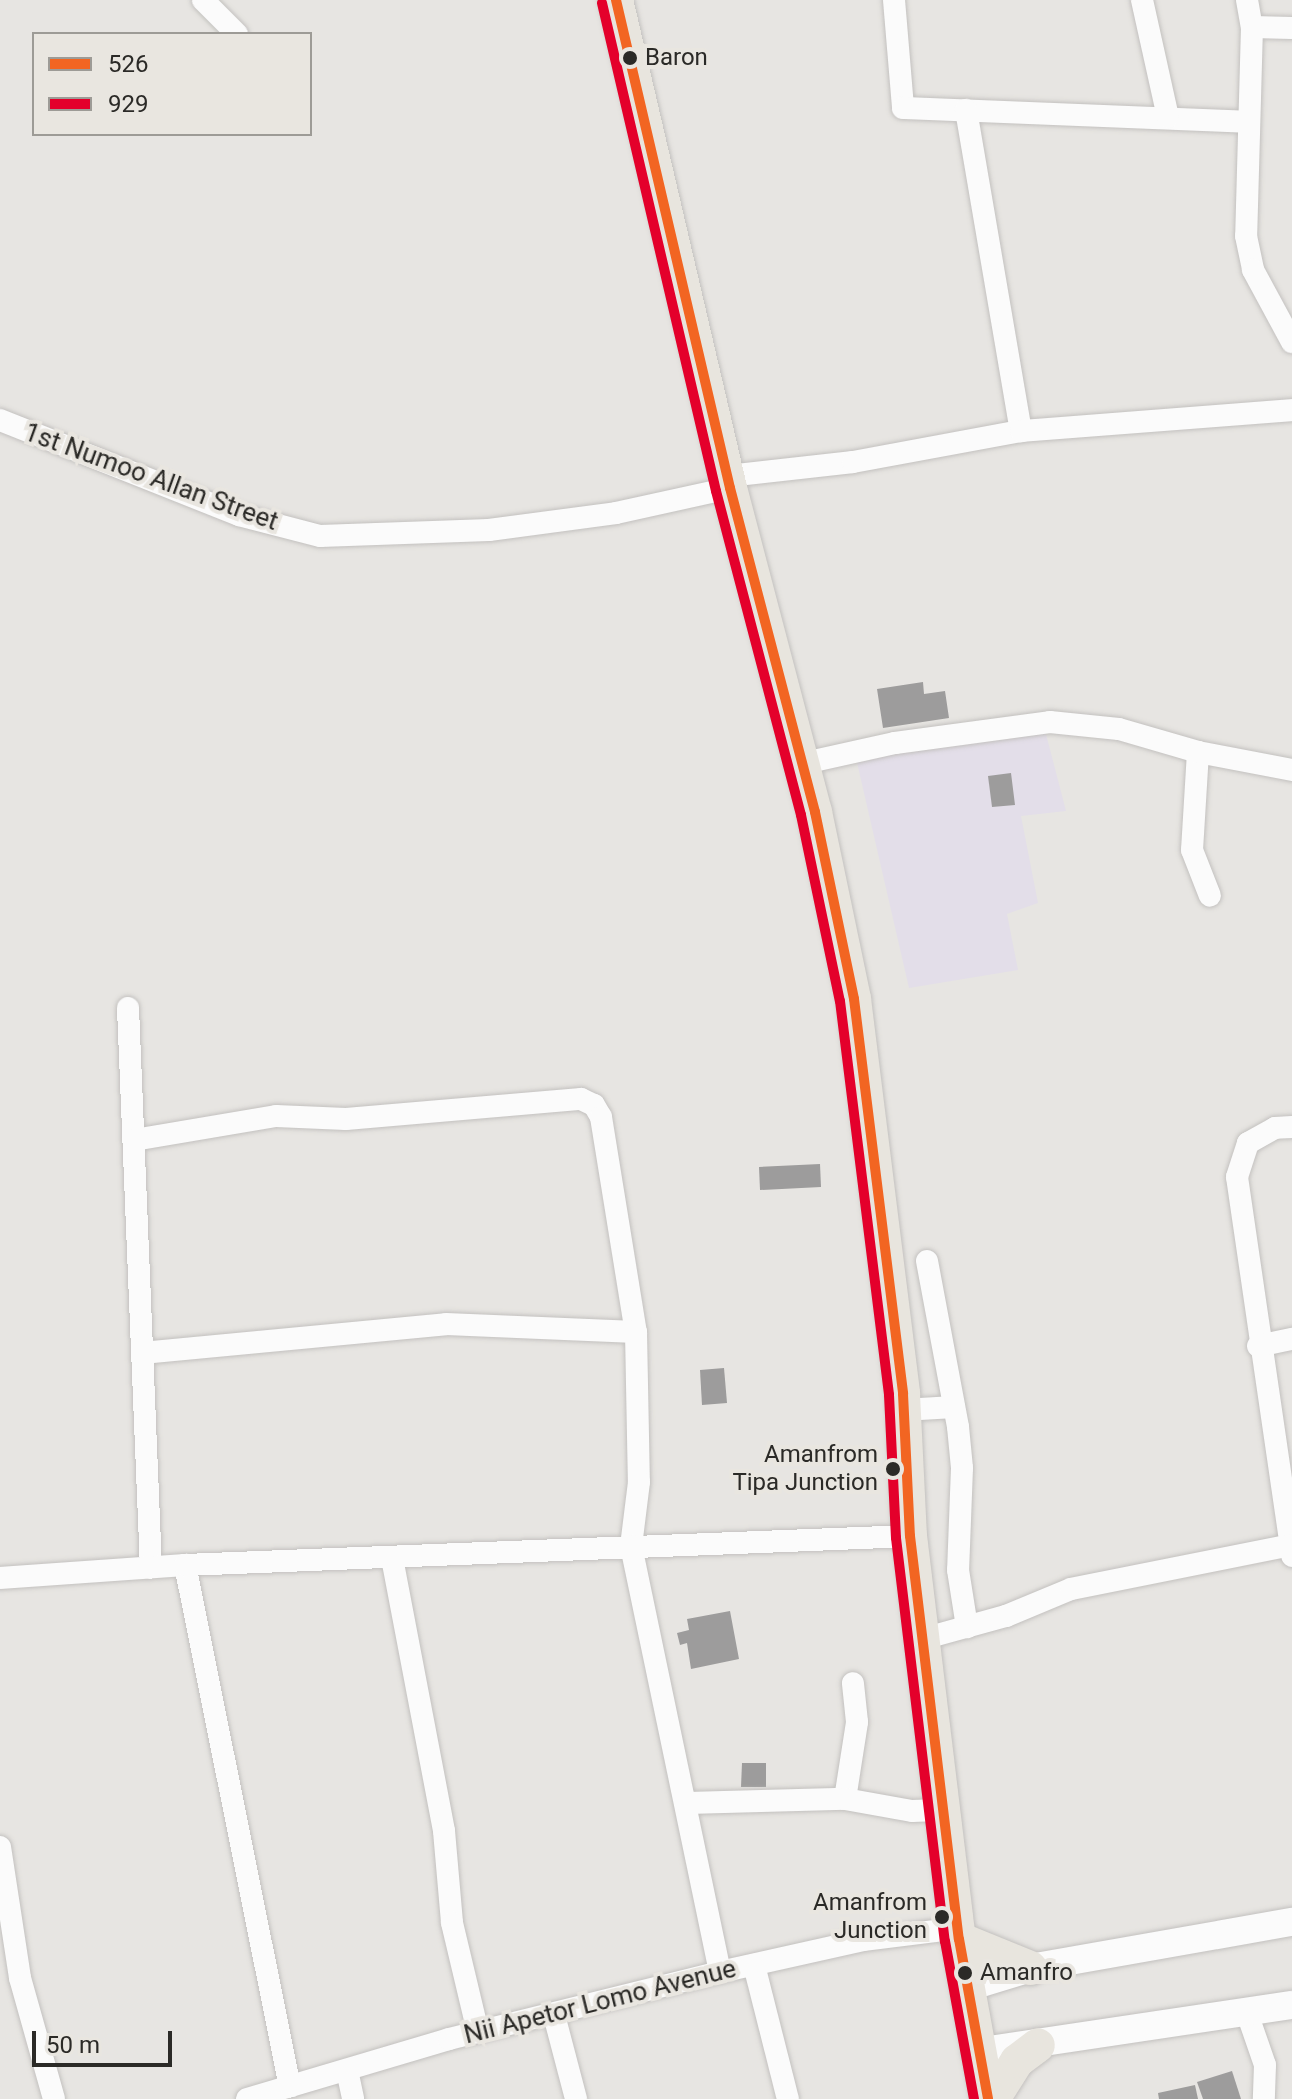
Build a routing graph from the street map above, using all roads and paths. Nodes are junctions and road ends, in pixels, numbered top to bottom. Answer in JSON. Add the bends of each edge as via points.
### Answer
{"nodes":[{"id":1,"x":203,"y":0,"type":"edge"},
{"id":2,"x":616,"y":0,"type":"edge"},
{"id":3,"x":894,"y":0,"type":"edge"},
{"id":4,"x":1142,"y":0,"type":"edge"},
{"id":5,"x":1247,"y":0,"type":"edge"},
{"id":6,"x":1252,"y":27,"type":"junction"},
{"id":7,"x":1292,"y":28,"type":"edge"},
{"id":8,"x":235,"y":32,"type":"edge"},
{"id":9,"x":966,"y":110,"type":"junction"},
{"id":10,"x":1168,"y":117,"type":"junction"},
{"id":11,"x":1248,"y":122,"type":"junction"},
{"id":12,"x":1292,"y":342,"type":"edge"},
{"id":13,"x":1292,"y":410,"type":"edge"},
{"id":14,"x":0,"y":420,"type":"edge"},
{"id":15,"x":1021,"y":431,"type":"junction"},
{"id":16,"x":729,"y":482,"type":"junction"},
{"id":17,"x":1198,"y":752,"type":"junction"},
{"id":18,"x":800,"y":764,"type":"junction"},
{"id":19,"x":1292,"y":770,"type":"edge"},
{"id":20,"x":1210,"y":896,"type":"dead end"},
{"id":21,"x":128,"y":1008,"type":"dead end"},
{"id":22,"x":1292,"y":1127,"type":"edge"},
{"id":23,"x":134,"y":1140,"type":"junction"},
{"id":24,"x":927,"y":1261,"type":"dead end"},
{"id":25,"x":636,"y":1332,"type":"junction"},
{"id":26,"x":1292,"y":1339,"type":"edge"},
{"id":27,"x":1258,"y":1346,"type":"junction"},
{"id":28,"x":142,"y":1353,"type":"junction"},
{"id":29,"x":954,"y":1407,"type":"junction"},
{"id":30,"x":903,"y":1410,"type":"junction"},
{"id":31,"x":910,"y":1536,"type":"junction"},
{"id":32,"x":631,"y":1546,"type":"junction"},
{"id":33,"x":1291,"y":1549,"type":"edge"},
{"id":34,"x":392,"y":1558,"type":"junction"},
{"id":35,"x":185,"y":1565,"type":"junction"},
{"id":36,"x":151,"y":1568,"type":"junction"},
{"id":37,"x":0,"y":1578,"type":"edge"},
{"id":38,"x":967,"y":1627,"type":"junction"},
{"id":39,"x":926,"y":1638,"type":"junction"},
{"id":40,"x":853,"y":1683,"type":"dead end"},
{"id":41,"x":845,"y":1799,"type":"junction"},
{"id":42,"x":687,"y":1803,"type":"junction"},
{"id":43,"x":946,"y":1810,"type":"junction"},
{"id":44,"x":0,"y":1847,"type":"edge"},
{"id":45,"x":1292,"y":1922,"type":"edge"},
{"id":46,"x":959,"y":1934,"type":"junction"},
{"id":47,"x":754,"y":1965,"type":"junction"},
{"id":48,"x":1030,"y":1968,"type":"junction"},
{"id":49,"x":720,"y":1972,"type":"junction"},
{"id":50,"x":968,"y":1987,"type":"junction"},
{"id":51,"x":1292,"y":2005,"type":"edge"},
{"id":52,"x":1247,"y":2013,"type":"junction"},
{"id":53,"x":554,"y":2015,"type":"junction"},
{"id":54,"x":478,"y":2032,"type":"junction"},
{"id":55,"x":1038,"y":2045,"type":"junction"},
{"id":56,"x":976,"y":2052,"type":"junction"},
{"id":57,"x":347,"y":2070,"type":"junction"},
{"id":58,"x":290,"y":2087,"type":"junction"},
{"id":59,"x":54,"y":2099,"type":"edge"},
{"id":60,"x":247,"y":2099,"type":"edge"},
{"id":61,"x":353,"y":2099,"type":"edge"},
{"id":62,"x":576,"y":2099,"type":"edge"},
{"id":63,"x":788,"y":2099,"type":"edge"},
{"id":64,"x":990,"y":2099,"type":"edge"},
{"id":65,"x":1264,"y":2099,"type":"edge"}],
"edges":[{"from":1,"to":8,"type":"street"},
{"from":2,"to":16,"type":"main road"},
{"from":3,"to":9,"type":"street","via":[[903,108]]},
{"from":4,"to":10,"type":"street"},
{"from":5,"to":6,"type":"street"},
{"from":6,"to":7,"type":"street"},
{"from":6,"to":11,"type":"street"},
{"from":9,"to":10,"type":"street"},
{"from":9,"to":15,"type":"street"},
{"from":10,"to":11,"type":"street"},
{"from":11,"to":12,"type":"street","via":[[1246,236],[1253,270]]},
{"from":13,"to":15,"type":"street","name":"1st Numoo Allan Street"},
{"from":14,"to":16,"type":"street","name":"1st Numoo Allan Street","via":[[239,515],[320,536],[489,530],[616,513]]},
{"from":15,"to":16,"type":"street","name":"1st Numoo Allan Street"},
{"from":16,"to":18,"type":"main road"},
{"from":17,"to":18,"type":"street","via":[[1119,729],[1050,722],[895,743]]},
{"from":17,"to":19,"type":"street"},
{"from":17,"to":20,"type":"street","via":[[1192,850]]},
{"from":18,"to":30,"type":"main road","via":[[854,999]]},
{"from":21,"to":23,"type":"street"},
{"from":22,"to":27,"type":"street","via":[[1258,1134],[1248,1143],[1239,1167]]},
{"from":23,"to":25,"type":"street","via":[[276,1116],[346,1119],[581,1099],[594,1105],[601,1117]]},
{"from":23,"to":28,"type":"street"},
{"from":24,"to":29,"type":"street"},
{"from":25,"to":28,"type":"street","via":[[446,1324]]},
{"from":25,"to":32,"type":"street","via":[[639,1482]]},
{"from":26,"to":27,"type":"street"},
{"from":27,"to":33,"type":"street"},
{"from":28,"to":36,"type":"street"},
{"from":29,"to":30,"type":"street"},
{"from":29,"to":38,"type":"street","via":[[962,1468],[958,1570]]},
{"from":30,"to":31,"type":"main road"},
{"from":31,"to":32,"type":"street"},
{"from":31,"to":39,"type":"main road"},
{"from":32,"to":34,"type":"street"},
{"from":32,"to":42,"type":"street"},
{"from":33,"to":38,"type":"street","via":[[1071,1589]]},
{"from":34,"to":35,"type":"street"},
{"from":34,"to":54,"type":"street","via":[[434,1770],[452,1923]]},
{"from":35,"to":36,"type":"street"},
{"from":35,"to":58,"type":"street"},
{"from":36,"to":37,"type":"street"},
{"from":38,"to":39,"type":"street"},
{"from":39,"to":43,"type":"main road"},
{"from":40,"to":41,"type":"street","via":[[857,1722]]},
{"from":41,"to":42,"type":"street"},
{"from":41,"to":43,"type":"street","via":[[912,1811]]},
{"from":42,"to":49,"type":"street"},
{"from":43,"to":46,"type":"main road"},
{"from":44,"to":59,"type":"street","via":[[20,1978]]},
{"from":45,"to":48,"type":"street"},
{"from":46,"to":47,"type":"street","name":"Nii Apetor Lomo Avenue","via":[[863,1940]]},
{"from":46,"to":48,"type":"main road"},
{"from":46,"to":50,"type":"main road"},
{"from":47,"to":49,"type":"street","name":"Nii Apetor Lomo Avenue"},
{"from":47,"to":63,"type":"street"},
{"from":48,"to":50,"type":"street"},
{"from":49,"to":53,"type":"street","name":"Nii Apetor Lomo Avenue"},
{"from":50,"to":56,"type":"main road"},
{"from":51,"to":52,"type":"street"},
{"from":52,"to":55,"type":"street"},
{"from":52,"to":65,"type":"street","via":[[1265,2065]]},
{"from":53,"to":54,"type":"street","name":"Nii Apetor Lomo Avenue"},
{"from":53,"to":62,"type":"street"},
{"from":54,"to":57,"type":"street","name":"Nii Apetor Lomo Avenue"},
{"from":55,"to":56,"type":"street"},
{"from":55,"to":64,"type":"main road","via":[[1017,2061]]},
{"from":56,"to":64,"type":"main road"},
{"from":57,"to":58,"type":"street","name":"Nii Apetor Lomo Avenue"},
{"from":57,"to":61,"type":"street"},
{"from":58,"to":60,"type":"street","name":"Nii Apetor Lomo Avenue"}]}
